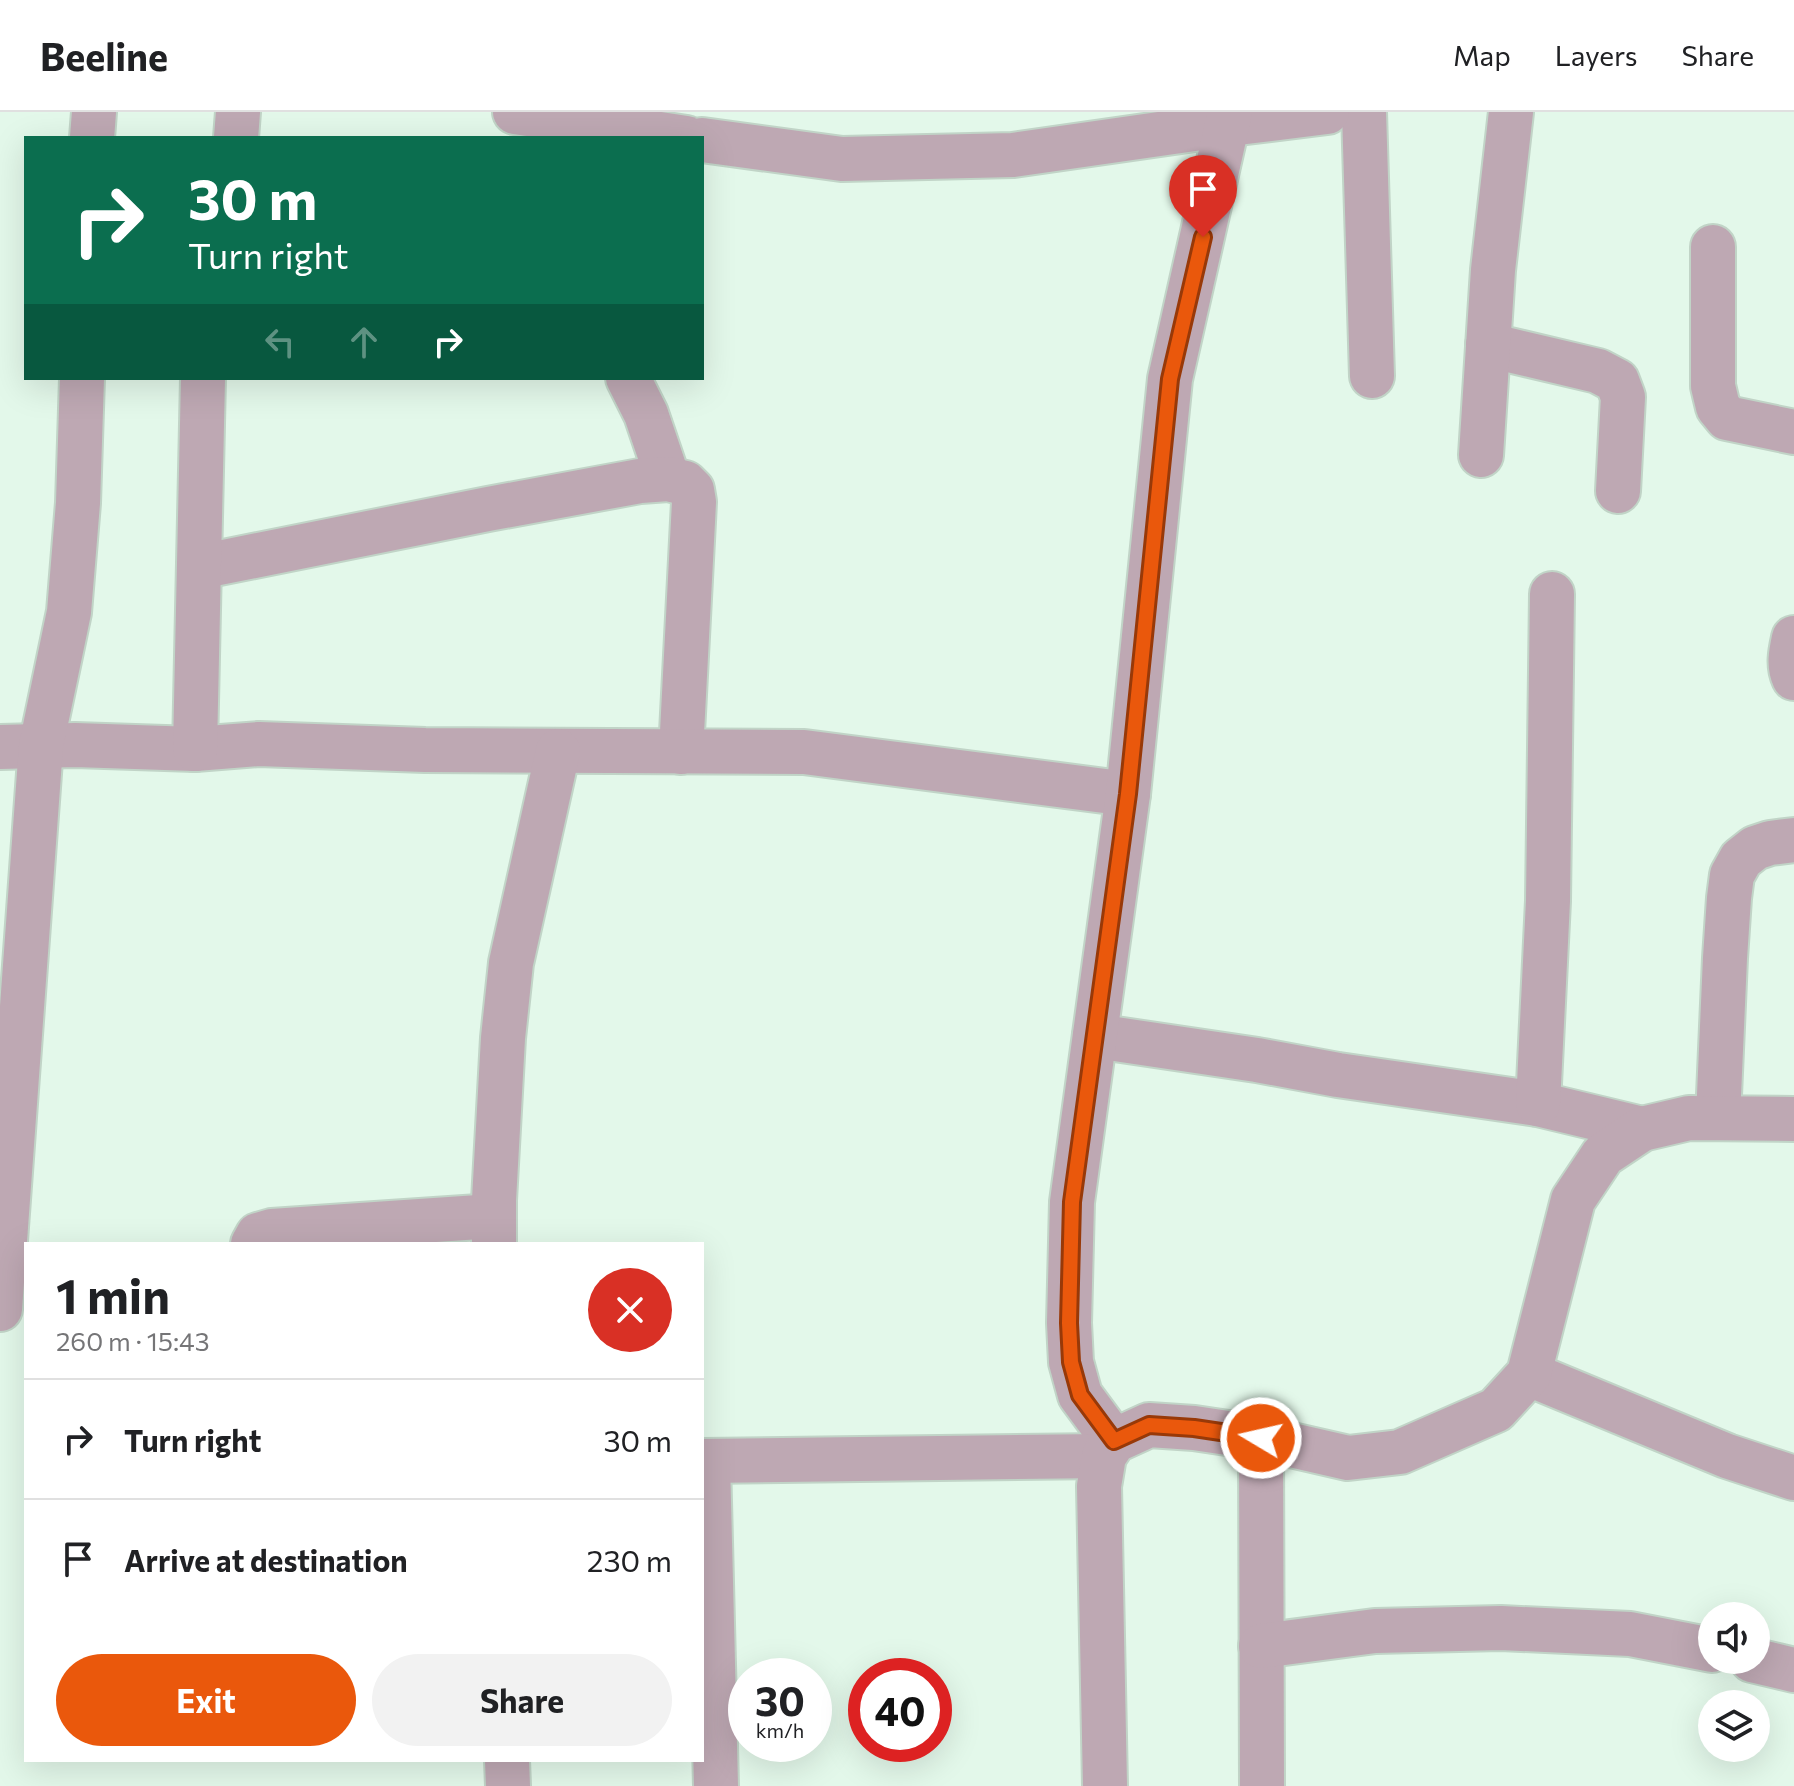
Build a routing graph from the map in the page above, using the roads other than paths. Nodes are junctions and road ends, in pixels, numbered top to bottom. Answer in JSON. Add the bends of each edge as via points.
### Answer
{"nodes":[{"id":1,"x":94,"y":112,"type":"edge"},
{"id":2,"x":238,"y":112,"type":"edge"},
{"id":3,"x":1327,"y":112,"type":"edge"},
{"id":4,"x":1364,"y":112,"type":"edge"},
{"id":5,"x":1511,"y":112,"type":"edge"},
{"id":6,"x":1230,"y":118,"type":"edge"},
{"id":7,"x":525,"y":121,"type":"edge"},
{"id":8,"x":92,"y":136,"type":"edge"},
{"id":9,"x":236,"y":136,"type":"edge"},
{"id":10,"x":667,"y":136,"type":"edge"},
{"id":11,"x":704,"y":140,"type":"edge"},
{"id":12,"x":1713,"y":247,"type":"dead end"},
{"id":13,"x":1488,"y":345,"type":"junction"},
{"id":14,"x":1372,"y":376,"type":"dead end"},
{"id":15,"x":82,"y":380,"type":"edge"},
{"id":16,"x":203,"y":380,"type":"edge"},
{"id":17,"x":629,"y":380,"type":"edge"},
{"id":18,"x":1794,"y":432,"type":"edge"},
{"id":19,"x":1481,"y":455,"type":"dead end"},
{"id":20,"x":668,"y":479,"type":"junction"},
{"id":21,"x":1618,"y":491,"type":"dead end"},
{"id":22,"x":199,"y":567,"type":"junction"},
{"id":23,"x":1552,"y":594,"type":"dead end"},
{"id":24,"x":1794,"y":638,"type":"edge"},
{"id":25,"x":1794,"y":678,"type":"edge"},
{"id":26,"x":21,"y":747,"type":"edge"},
{"id":27,"x":195,"y":749,"type":"junction"},
{"id":28,"x":558,"y":751,"type":"junction"},
{"id":29,"x":681,"y":752,"type":"junction"},
{"id":30,"x":1128,"y":794,"type":"junction"},
{"id":31,"x":1794,"y":840,"type":"edge"},
{"id":32,"x":1095,"y":1036,"type":"junction"},
{"id":33,"x":1538,"y":1104,"type":"junction"},
{"id":34,"x":1718,"y":1118,"type":"junction"},
{"id":35,"x":1794,"y":1119,"type":"edge"},
{"id":36,"x":1642,"y":1129,"type":"junction"},
{"id":37,"x":494,"y":1230,"type":"edge"},
{"id":38,"x":254,"y":1242,"type":"edge"},
{"id":39,"x":0,"y":1309,"type":"edge"},
{"id":40,"x":1529,"y":1374,"type":"junction"},
{"id":41,"x":1261,"y":1438,"type":"junction"},
{"id":42,"x":1109,"y":1448,"type":"junction"},
{"id":43,"x":705,"y":1461,"type":"edge"},
{"id":44,"x":1794,"y":1478,"type":"edge"},
{"id":45,"x":1261,"y":1646,"type":"junction"},
{"id":46,"x":1698,"y":1647,"type":"edge"},
{"id":47,"x":1770,"y":1664,"type":"edge"},
{"id":48,"x":1794,"y":1670,"type":"edge"},
{"id":49,"x":507,"y":1762,"type":"edge"},
{"id":50,"x":508,"y":1786,"type":"edge"},
{"id":51,"x":716,"y":1786,"type":"edge"},
{"id":52,"x":1105,"y":1786,"type":"edge"},
{"id":53,"x":1262,"y":1786,"type":"edge"}],
"edges":[{"from":1,"to":8,"type":"street"},
{"from":2,"to":9,"type":"street"},
{"from":3,"to":6,"type":"street"},
{"from":4,"to":14,"type":"street"},
{"from":5,"to":13,"type":"street"},
{"from":6,"to":11,"type":"street","via":[[1013,155],[842,159]]},
{"from":6,"to":30,"type":"street","via":[[1170,379]]},
{"from":7,"to":10,"type":"street"},
{"from":12,"to":18,"type":"street","via":[[1713,386],[1718,407],[1727,418]]},
{"from":13,"to":19,"type":"street"},
{"from":13,"to":21,"type":"street","via":[[1598,371],[1617,381],[1623,397]]},
{"from":15,"to":26,"type":"street","via":[[69,612]]},
{"from":16,"to":22,"type":"street"},
{"from":17,"to":20,"type":"street"},
{"from":20,"to":22,"type":"street"},
{"from":20,"to":29,"type":"street","via":[[685,483],[694,502]]},
{"from":22,"to":27,"type":"street"},
{"from":23,"to":33,"type":"street","via":[[1548,901]]},
{"from":24,"to":25,"type":"street"},
{"from":26,"to":27,"type":"street"},
{"from":26,"to":39,"type":"street"},
{"from":27,"to":28,"type":"street","via":[[259,744]]},
{"from":28,"to":29,"type":"street"},
{"from":28,"to":37,"type":"street","via":[[511,963]]},
{"from":29,"to":30,"type":"street","via":[[804,752]]},
{"from":30,"to":32,"type":"street"},
{"from":31,"to":34,"type":"street","via":[[1755,848],[1732,875]]},
{"from":32,"to":33,"type":"street"},
{"from":32,"to":42,"type":"street","via":[[1072,1202],[1069,1323],[1080,1395]]},
{"from":33,"to":36,"type":"street"},
{"from":34,"to":35,"type":"street"},
{"from":34,"to":36,"type":"street","via":[[1689,1118]]},
{"from":36,"to":40,"type":"street","via":[[1603,1155],[1573,1200]]},
{"from":37,"to":38,"type":"street","via":[[272,1231]]},
{"from":40,"to":41,"type":"street","via":[[1496,1410],[1400,1452],[1348,1458]]},
{"from":40,"to":44,"type":"street"},
{"from":41,"to":42,"type":"street","via":[[1149,1425]]},
{"from":41,"to":45,"type":"street"},
{"from":42,"to":43,"type":"street"},
{"from":42,"to":52,"type":"street","via":[[1099,1486]]},
{"from":43,"to":51,"type":"street"},
{"from":45,"to":46,"type":"street","via":[[1375,1631],[1501,1628],[1630,1634]]},
{"from":45,"to":53,"type":"street"},
{"from":47,"to":48,"type":"street"},
{"from":49,"to":50,"type":"street"}]}
